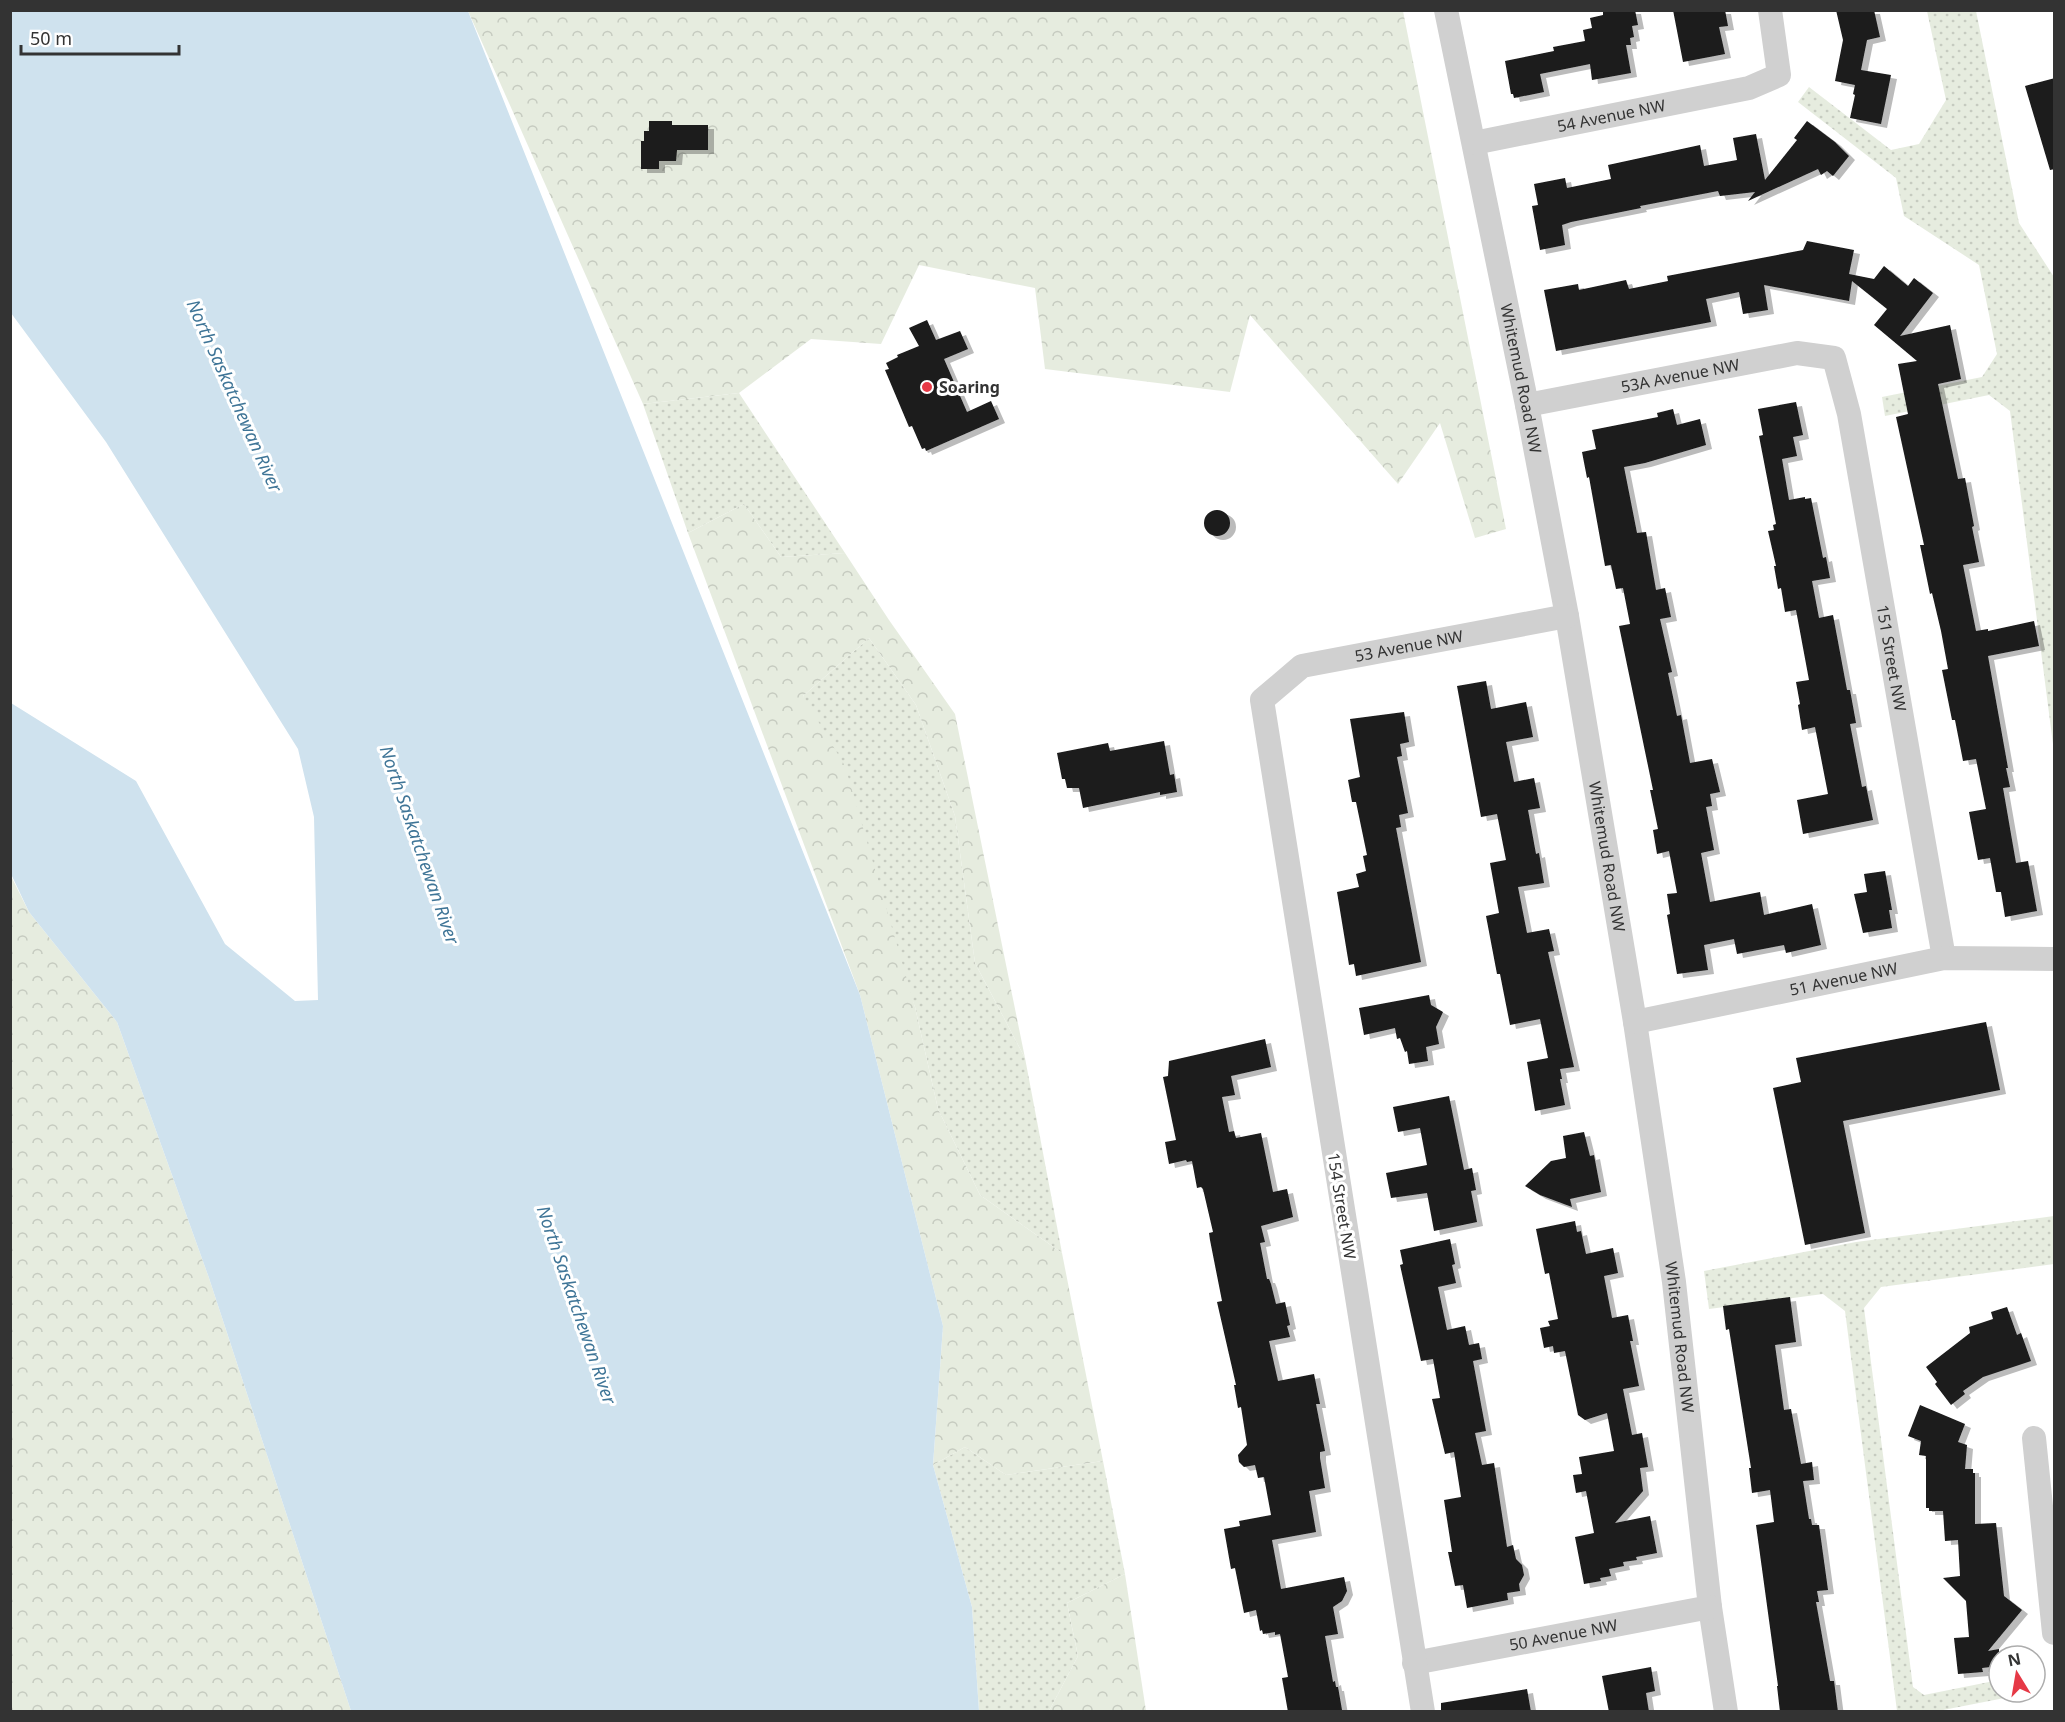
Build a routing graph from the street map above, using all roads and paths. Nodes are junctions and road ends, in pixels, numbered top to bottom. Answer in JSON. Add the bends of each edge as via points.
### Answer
{"nodes":[{"id":1,"x":1446,"y":10,"type":"edge"},
{"id":2,"x":1770,"y":10,"type":"edge"},
{"id":3,"x":1474,"y":143,"type":"junction"},
{"id":4,"x":1834,"y":358,"type":"joint"},
{"id":5,"x":1527,"y":405,"type":"junction"},
{"id":6,"x":1567,"y":616,"type":"junction"},
{"id":7,"x":1262,"y":700,"type":"joint"},
{"id":8,"x":1944,"y":958,"type":"junction"},
{"id":9,"x":2055,"y":959,"type":"edge"},
{"id":10,"x":1635,"y":1022,"type":"junction"},
{"id":11,"x":2034,"y":1438,"type":"dead end"},
{"id":12,"x":1710,"y":1607,"type":"junction"},
{"id":13,"x":2055,"y":1633,"type":"edge"},
{"id":14,"x":1414,"y":1663,"type":"junction"},
{"id":15,"x":1423,"y":1712,"type":"edge"},
{"id":16,"x":1726,"y":1712,"type":"edge"}],
"edges":[{"from":1,"to":3,"type":"street","name":"Whitemud Road NW"},
{"from":2,"to":3,"type":"street","name":"54 Avenue NW","via":[[1779,75],[1749,88]]},
{"from":3,"to":5,"type":"street","name":"Whitemud Road NW"},
{"from":4,"to":5,"type":"street","name":"53A Avenue NW","via":[[1797,353]]},
{"from":4,"to":8,"type":"street","name":"151 Street NW","via":[[1849,414]]},
{"from":5,"to":6,"type":"street","name":"Whitemud Road NW"},
{"from":6,"to":7,"type":"street","name":"53 Avenue NW","via":[[1302,666]]},
{"from":6,"to":10,"type":"street","name":"Whitemud Road NW"},
{"from":7,"to":14,"type":"street","name":"154 Street NW"},
{"from":8,"to":9,"type":"street","name":"51 Avenue NW"},
{"from":8,"to":10,"type":"street","name":"51 Avenue NW"},
{"from":10,"to":12,"type":"street","name":"Whitemud Road NW","via":[[1674,1281]]},
{"from":11,"to":13,"type":"street"},
{"from":12,"to":14,"type":"street","name":"50 Avenue NW"},
{"from":12,"to":16,"type":"street","name":"Whitemud Road NW"},
{"from":14,"to":15,"type":"street","name":"154 Street NW"}]}
